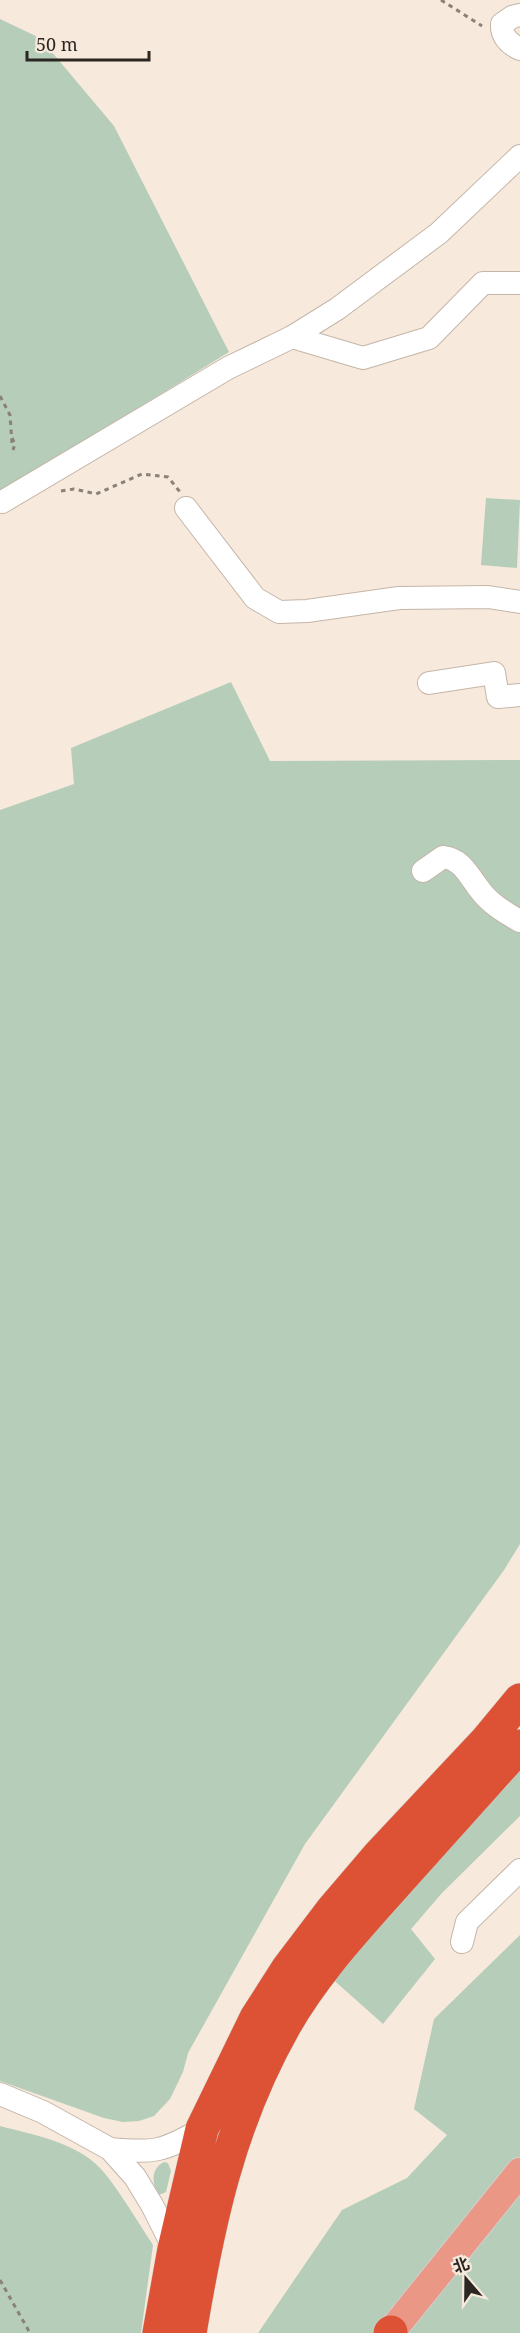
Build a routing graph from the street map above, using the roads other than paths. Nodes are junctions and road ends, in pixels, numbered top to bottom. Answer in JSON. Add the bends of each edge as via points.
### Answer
{"nodes":[{"id":1,"x":520,"y":15,"type":"edge"},
{"id":2,"x":520,"y":49,"type":"edge"},
{"id":3,"x":520,"y":156,"type":"edge"},
{"id":4,"x":520,"y":282,"type":"edge"},
{"id":5,"x":292,"y":337,"type":"junction"},
{"id":6,"x":2,"y":502,"type":"dead end"},
{"id":7,"x":186,"y":508,"type":"road end"},
{"id":8,"x":520,"y":602,"type":"edge"},
{"id":9,"x":429,"y":683,"type":"dead end"},
{"id":10,"x":520,"y":695,"type":"edge"},
{"id":11,"x":423,"y":872,"type":"dead end"},
{"id":12,"x":520,"y":921,"type":"edge"},
{"id":13,"x":520,"y":1700,"type":"edge"},
{"id":14,"x":520,"y":1746,"type":"edge"},
{"id":15,"x":520,"y":1870,"type":"edge"},
{"id":16,"x":462,"y":1942,"type":"dead end"},
{"id":17,"x":0,"y":2094,"type":"edge"},
{"id":18,"x":202,"y":2129,"type":"junction"},
{"id":19,"x":110,"y":2149,"type":"junction"},
{"id":20,"x":520,"y":2172,"type":"edge"},
{"id":21,"x":174,"y":2249,"type":"junction"},
{"id":22,"x":159,"y":2333,"type":"edge"},
{"id":23,"x":190,"y":2333,"type":"edge"},
{"id":24,"x":390,"y":2333,"type":"edge"}],
"edges":[{"from":1,"to":2,"type":"street","via":[[502,24],[501,32]]},
{"from":3,"to":5,"type":"street","via":[[439,233],[337,309]]},
{"from":4,"to":5,"type":"street","via":[[483,283],[429,338],[363,358]]},
{"from":5,"to":6,"type":"street","via":[[228,368]]},
{"from":7,"to":8,"type":"street","via":[[255,598],[279,612],[399,598],[488,597]]},
{"from":9,"to":10,"type":"street","via":[[494,673],[498,698]]},
{"from":11,"to":12,"type":"street","via":[[443,857],[452,858],[461,863],[488,900]]},
{"from":13,"to":18,"type":"highway","via":[[379,1855],[288,1968],[255,2018]]},
{"from":14,"to":23,"type":"highway","via":[[367,1916],[322,1971],[285,2026],[233,2138],[204,2247]]},
{"from":15,"to":16,"type":"street","via":[[466,1922]]},
{"from":17,"to":19,"type":"street","via":[[43,2112]]},
{"from":18,"to":19,"type":"street","via":[[173,2146],[147,2152]]},
{"from":18,"to":21,"type":"highway"},
{"from":19,"to":21,"type":"street","via":[[135,2176]]},
{"from":20,"to":24,"type":"main road"},
{"from":21,"to":22,"type":"highway"}]}
